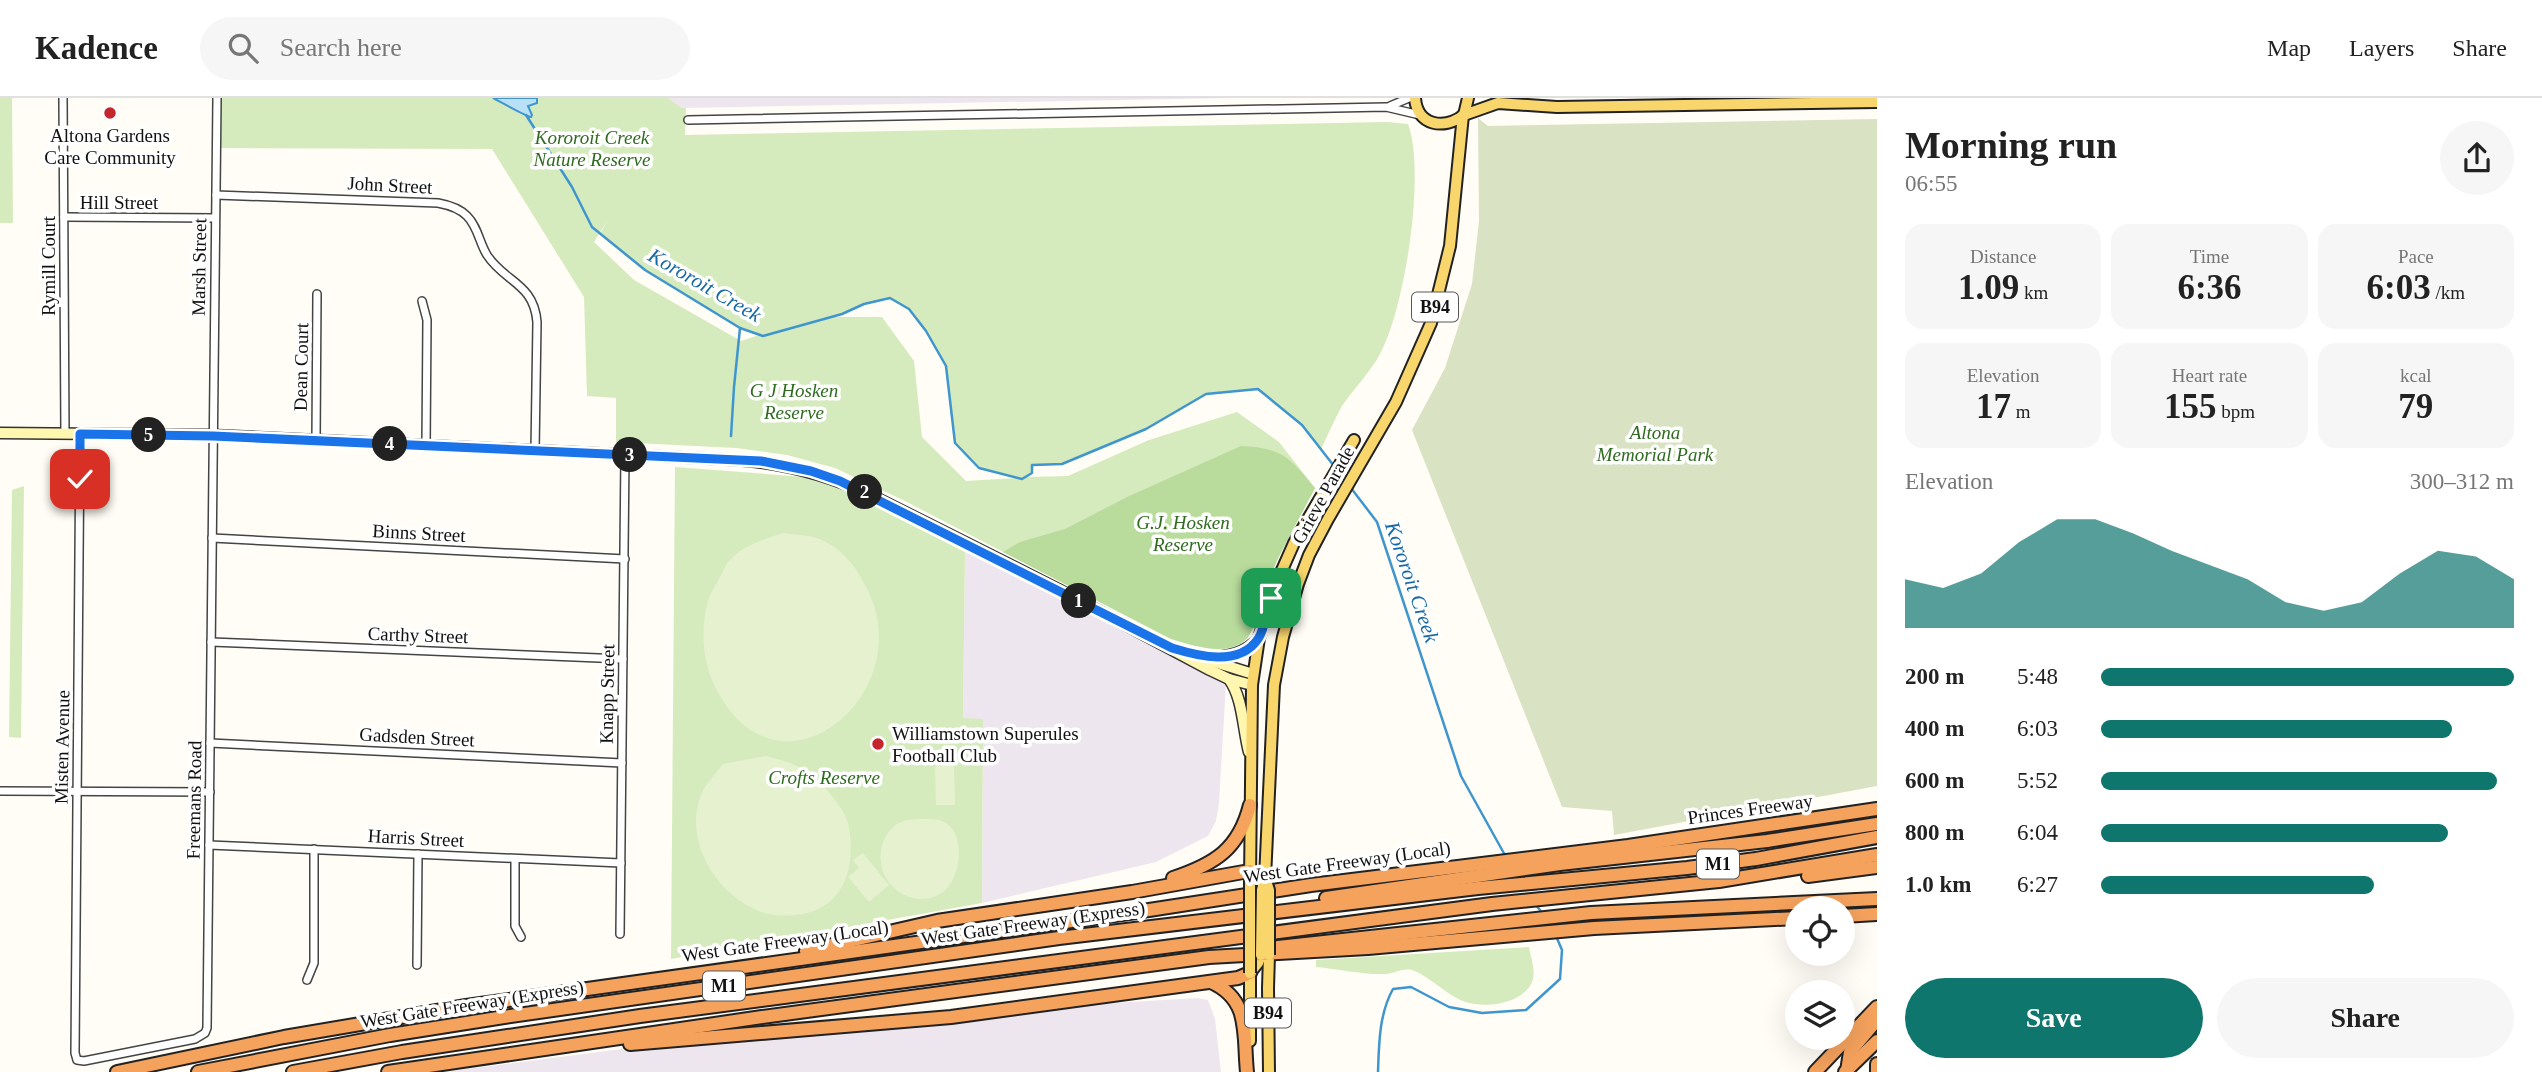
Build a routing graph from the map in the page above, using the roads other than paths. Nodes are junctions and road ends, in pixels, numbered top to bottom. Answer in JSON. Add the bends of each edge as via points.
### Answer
{"nodes":[{"id":1,"x":63,"y":98,"type":"edge"},
{"id":2,"x":217,"y":98,"type":"edge"},
{"id":3,"x":1409,"y":98,"type":"edge"},
{"id":4,"x":1415,"y":98,"type":"edge"},
{"id":5,"x":1468,"y":98,"type":"edge"},
{"id":6,"x":1873,"y":101,"type":"edge"},
{"id":7,"x":1386,"y":107,"type":"junction"},
{"id":8,"x":1463,"y":115,"type":"junction"},
{"id":9,"x":1422,"y":117,"type":"junction"},
{"id":10,"x":688,"y":120,"type":"dead end"},
{"id":11,"x":216,"y":195,"type":"junction"},
{"id":12,"x":64,"y":217,"type":"junction"},
{"id":13,"x":215,"y":218,"type":"junction"},
{"id":14,"x":317,"y":294,"type":"dead end"},
{"id":15,"x":422,"y":301,"type":"dead end"},
{"id":16,"x":0,"y":433,"type":"edge"},
{"id":17,"x":65,"y":434,"type":"junction"},
{"id":18,"x":80,"y":434,"type":"junction"},
{"id":19,"x":213,"y":436,"type":"junction"},
{"id":20,"x":316,"y":440,"type":"junction"},
{"id":21,"x":1354,"y":440,"type":"dead end"},
{"id":22,"x":426,"y":446,"type":"junction"},
{"id":23,"x":535,"y":451,"type":"junction"},
{"id":24,"x":625,"y":455,"type":"junction"},
{"id":25,"x":212,"y":538,"type":"junction"},
{"id":26,"x":625,"y":559,"type":"junction"},
{"id":27,"x":1259,"y":638,"type":"junction"},
{"id":28,"x":211,"y":642,"type":"junction"},
{"id":29,"x":1172,"y":648,"type":"junction"},
{"id":30,"x":1205,"y":658,"type":"junction"},
{"id":31,"x":623,"y":659,"type":"junction"},
{"id":32,"x":1229,"y":679,"type":"junction"},
{"id":33,"x":1252,"y":679,"type":"junction"},
{"id":34,"x":1274,"y":685,"type":"junction"},
{"id":35,"x":210,"y":743,"type":"junction"},
{"id":36,"x":1250,"y":754,"type":"junction"},
{"id":37,"x":622,"y":763,"type":"junction"},
{"id":38,"x":0,"y":790,"type":"edge"},
{"id":39,"x":78,"y":791,"type":"junction"},
{"id":40,"x":209,"y":792,"type":"junction"},
{"id":41,"x":1250,"y":805,"type":"junction"},
{"id":42,"x":1877,"y":809,"type":"edge"},
{"id":43,"x":1877,"y":824,"type":"edge"},
{"id":44,"x":1877,"y":837,"type":"edge"},
{"id":45,"x":209,"y":845,"type":"junction"},
{"id":46,"x":1628,"y":846,"type":"junction"},
{"id":47,"x":314,"y":849,"type":"junction"},
{"id":48,"x":418,"y":854,"type":"junction"},
{"id":49,"x":1877,"y":855,"type":"edge"},
{"id":50,"x":515,"y":859,"type":"junction"},
{"id":51,"x":1557,"y":859,"type":"junction"},
{"id":52,"x":621,"y":863,"type":"junction"},
{"id":53,"x":1877,"y":867,"type":"edge"},
{"id":54,"x":1476,"y":876,"type":"junction"},
{"id":55,"x":1249,"y":877,"type":"junction"},
{"id":56,"x":1265,"y":878,"type":"junction"},
{"id":57,"x":1719,"y":881,"type":"junction"},
{"id":58,"x":1132,"y":892,"type":"junction"},
{"id":59,"x":1877,"y":899,"type":"edge"},
{"id":60,"x":1877,"y":914,"type":"edge"},
{"id":61,"x":1855,"y":915,"type":"edge"},
{"id":62,"x":1785,"y":919,"type":"edge"},
{"id":63,"x":620,"y":934,"type":"dead end"},
{"id":64,"x":521,"y":937,"type":"dead end"},
{"id":65,"x":1265,"y":955,"type":"junction"},
{"id":66,"x":1209,"y":957,"type":"junction"},
{"id":67,"x":762,"y":963,"type":"junction"},
{"id":68,"x":417,"y":965,"type":"dead end"},
{"id":69,"x":1250,"y":973,"type":"junction"},
{"id":70,"x":307,"y":980,"type":"dead end"},
{"id":71,"x":1208,"y":982,"type":"junction"},
{"id":72,"x":1877,"y":1007,"type":"edge"},
{"id":73,"x":1877,"y":1020,"type":"edge"},
{"id":74,"x":1877,"y":1041,"type":"edge"},
{"id":75,"x":77,"y":1060,"type":"joint"},
{"id":76,"x":1877,"y":1064,"type":"edge"},
{"id":77,"x":424,"y":1066,"type":"junction"},
{"id":78,"x":1849,"y":1070,"type":"edge"},
{"id":79,"x":117,"y":1072,"type":"edge"},
{"id":80,"x":198,"y":1072,"type":"edge"},
{"id":81,"x":293,"y":1072,"type":"edge"},
{"id":82,"x":388,"y":1072,"type":"edge"},
{"id":83,"x":1248,"y":1072,"type":"edge"},
{"id":84,"x":1269,"y":1072,"type":"edge"},
{"id":85,"x":1815,"y":1072,"type":"edge"},
{"id":86,"x":1821,"y":1072,"type":"edge"},
{"id":87,"x":1877,"y":1072,"type":"edge"}],
"edges":[{"from":1,"to":12,"type":"street","name":"Rymill Court"},
{"from":2,"to":11,"type":"street","name":"Marsh Street"},
{"from":3,"to":7,"type":"street"},
{"from":4,"to":9,"type":"main road"},
{"from":5,"to":8,"type":"main road","name":"Grieve Parade"},
{"from":6,"to":8,"type":"main road","via":[[1557,107],[1502,103]]},
{"from":7,"to":9,"type":"street"},
{"from":7,"to":10,"type":"street"},
{"from":8,"to":9,"type":"main road","via":[[1443,125]]},
{"from":8,"to":34,"type":"main road","name":"Grieve Parade","number":"B94","via":[[1450,246],[1431,323],[1396,402],[1309,555],[1283,637]]},
{"from":11,"to":13,"type":"street","name":"Marsh Street"},
{"from":11,"to":23,"type":"street","name":"John Street","via":[[438,203],[467,215],[486,254],[534,303]]},
{"from":12,"to":13,"type":"street","name":"Hill Street"},
{"from":12,"to":17,"type":"street","name":"Rymill Court"},
{"from":13,"to":19,"type":"street","name":"Marsh Street"},
{"from":14,"to":20,"type":"street","name":"Dean Court"},
{"from":15,"to":22,"type":"street"},
{"from":16,"to":17,"type":"main road"},
{"from":17,"to":18,"type":"main road"},
{"from":18,"to":19,"type":"main road"},
{"from":18,"to":39,"type":"street","name":"Misten Avenue"},
{"from":19,"to":20,"type":"main road"},
{"from":19,"to":25,"type":"street","name":"Freemans Road"},
{"from":20,"to":22,"type":"main road"},
{"from":21,"to":27,"type":"main road","name":"Grieve Parade","number":"B94","via":[[1316,501],[1278,579]]},
{"from":22,"to":23,"type":"main road"},
{"from":23,"to":24,"type":"main road"},
{"from":24,"to":26,"type":"street","name":"Knapp Street"},
{"from":24,"to":29,"type":"main road","via":[[761,461],[840,481]]},
{"from":25,"to":26,"type":"street","name":"Binns Street"},
{"from":25,"to":28,"type":"street","name":"Freemans Road"},
{"from":26,"to":31,"type":"street","name":"Knapp Street"},
{"from":27,"to":30,"type":"main road","via":[[1240,653]]},
{"from":27,"to":33,"type":"main road","name":"Grieve Parade","number":"B94"},
{"from":28,"to":31,"type":"street","name":"Carthy Street"},
{"from":28,"to":35,"type":"street","name":"Freemans Road"},
{"from":29,"to":30,"type":"main road"},
{"from":29,"to":32,"type":"main road"},
{"from":30,"to":33,"type":"main road"},
{"from":31,"to":37,"type":"street","name":"Knapp Street"},
{"from":32,"to":33,"type":"main road"},
{"from":32,"to":36,"type":"main road"},
{"from":33,"to":34,"type":"main road"},
{"from":33,"to":36,"type":"main road","name":"Grieve Parade","number":"B94"},
{"from":34,"to":56,"type":"main road","name":"Grieve Parade","number":"B94"},
{"from":35,"to":37,"type":"street","name":"Gadsden Street"},
{"from":35,"to":40,"type":"street","name":"Freemans Road"},
{"from":36,"to":41,"type":"main road","name":"Grieve Parade","number":"B94"},
{"from":37,"to":52,"type":"street","name":"Knapp Street"},
{"from":38,"to":39,"type":"street"},
{"from":39,"to":40,"type":"street"},
{"from":39,"to":75,"type":"street","name":"Misten Avenue"},
{"from":40,"to":45,"type":"street","name":"Freemans Road"},
{"from":41,"to":55,"type":"main road","name":"Grieve Parade","number":"B94"},
{"from":41,"to":58,"type":"highway","via":[[1243,827],[1227,851],[1181,876]]},
{"from":42,"to":46,"type":"highway","name":"Princes Freeway","number":"M1"},
{"from":43,"to":46,"type":"highway"},
{"from":43,"to":51,"type":"highway","via":[[1753,843]]},
{"from":44,"to":54,"type":"highway","name":"West Gate Freeway (Express)","number":"M1","via":[[1701,866],[1558,880]]},
{"from":45,"to":47,"type":"street","name":"Harris Street"},
{"from":45,"to":75,"type":"street","name":"Freemans Road","via":[[205,1033],[195,1039]]},
{"from":46,"to":51,"type":"highway","name":"West Gate Freeway (Local)","number":"M1"},
{"from":47,"to":48,"type":"street","name":"Harris Street"},
{"from":47,"to":70,"type":"street","via":[[314,963]]},
{"from":48,"to":50,"type":"street","name":"Harris Street"},
{"from":48,"to":68,"type":"street"},
{"from":49,"to":57,"type":"highway","name":"West Gate Freeway (Express)","number":"M1"},
{"from":50,"to":52,"type":"street","name":"Harris Street"},
{"from":50,"to":64,"type":"street","via":[[515,926]]},
{"from":51,"to":54,"type":"highway","name":"West Gate Freeway (Local)","number":"M1"},
{"from":52,"to":63,"type":"street","name":"Knapp Street"},
{"from":53,"to":57,"type":"highway"},
{"from":54,"to":67,"type":"highway","name":"West Gate Freeway (Local)","number":"M1","via":[[1311,884]]},
{"from":54,"to":80,"type":"highway","name":"West Gate Freeway (Express)","number":"M1","via":[[1233,916],[516,1015]]},
{"from":55,"to":56,"type":"main road","via":[[1258,872]]},
{"from":55,"to":58,"type":"highway"},
{"from":55,"to":69,"type":"main road","name":"Grieve Parade","number":"B94","bridge":true},
{"from":56,"to":65,"type":"main road","name":"Grieve Parade","number":"B94","bridge":true,"via":[[1269,890]]},
{"from":57,"to":81,"type":"highway","name":"West Gate Freeway (Express)","number":"M1","via":[[1492,904],[640,1016]]},
{"from":58,"to":67,"type":"highway","via":[[937,921]]},
{"from":59,"to":66,"type":"highway","via":[[1591,913]]},
{"from":60,"to":61,"type":"highway"},
{"from":62,"to":66,"type":"highway","number":"M1"},
{"from":65,"to":69,"type":"main road"},
{"from":65,"to":84,"type":"main road","name":"Grieve Parade","number":"B94"},
{"from":66,"to":77,"type":"highway","number":"M1"},
{"from":67,"to":79,"type":"highway","name":"West Gate Freeway (Local)","number":"M1","via":[[398,1017]]},
{"from":69,"to":71,"type":"highway"},
{"from":69,"to":83,"type":"main road","name":"Grieve Parade","number":"B94"},
{"from":71,"to":77,"type":"highway","via":[[951,1017]]},
{"from":71,"to":83,"type":"highway","via":[[1228,991],[1238,1004]]},
{"from":72,"to":85,"type":"highway"},
{"from":73,"to":78,"type":"highway","via":[[1850,1052]]},
{"from":74,"to":78,"type":"highway"},
{"from":76,"to":87,"type":"highway"},
{"from":77,"to":82,"type":"highway","number":"M1"},
{"from":78,"to":86,"type":"highway","via":[[1832,1065]]}]}
